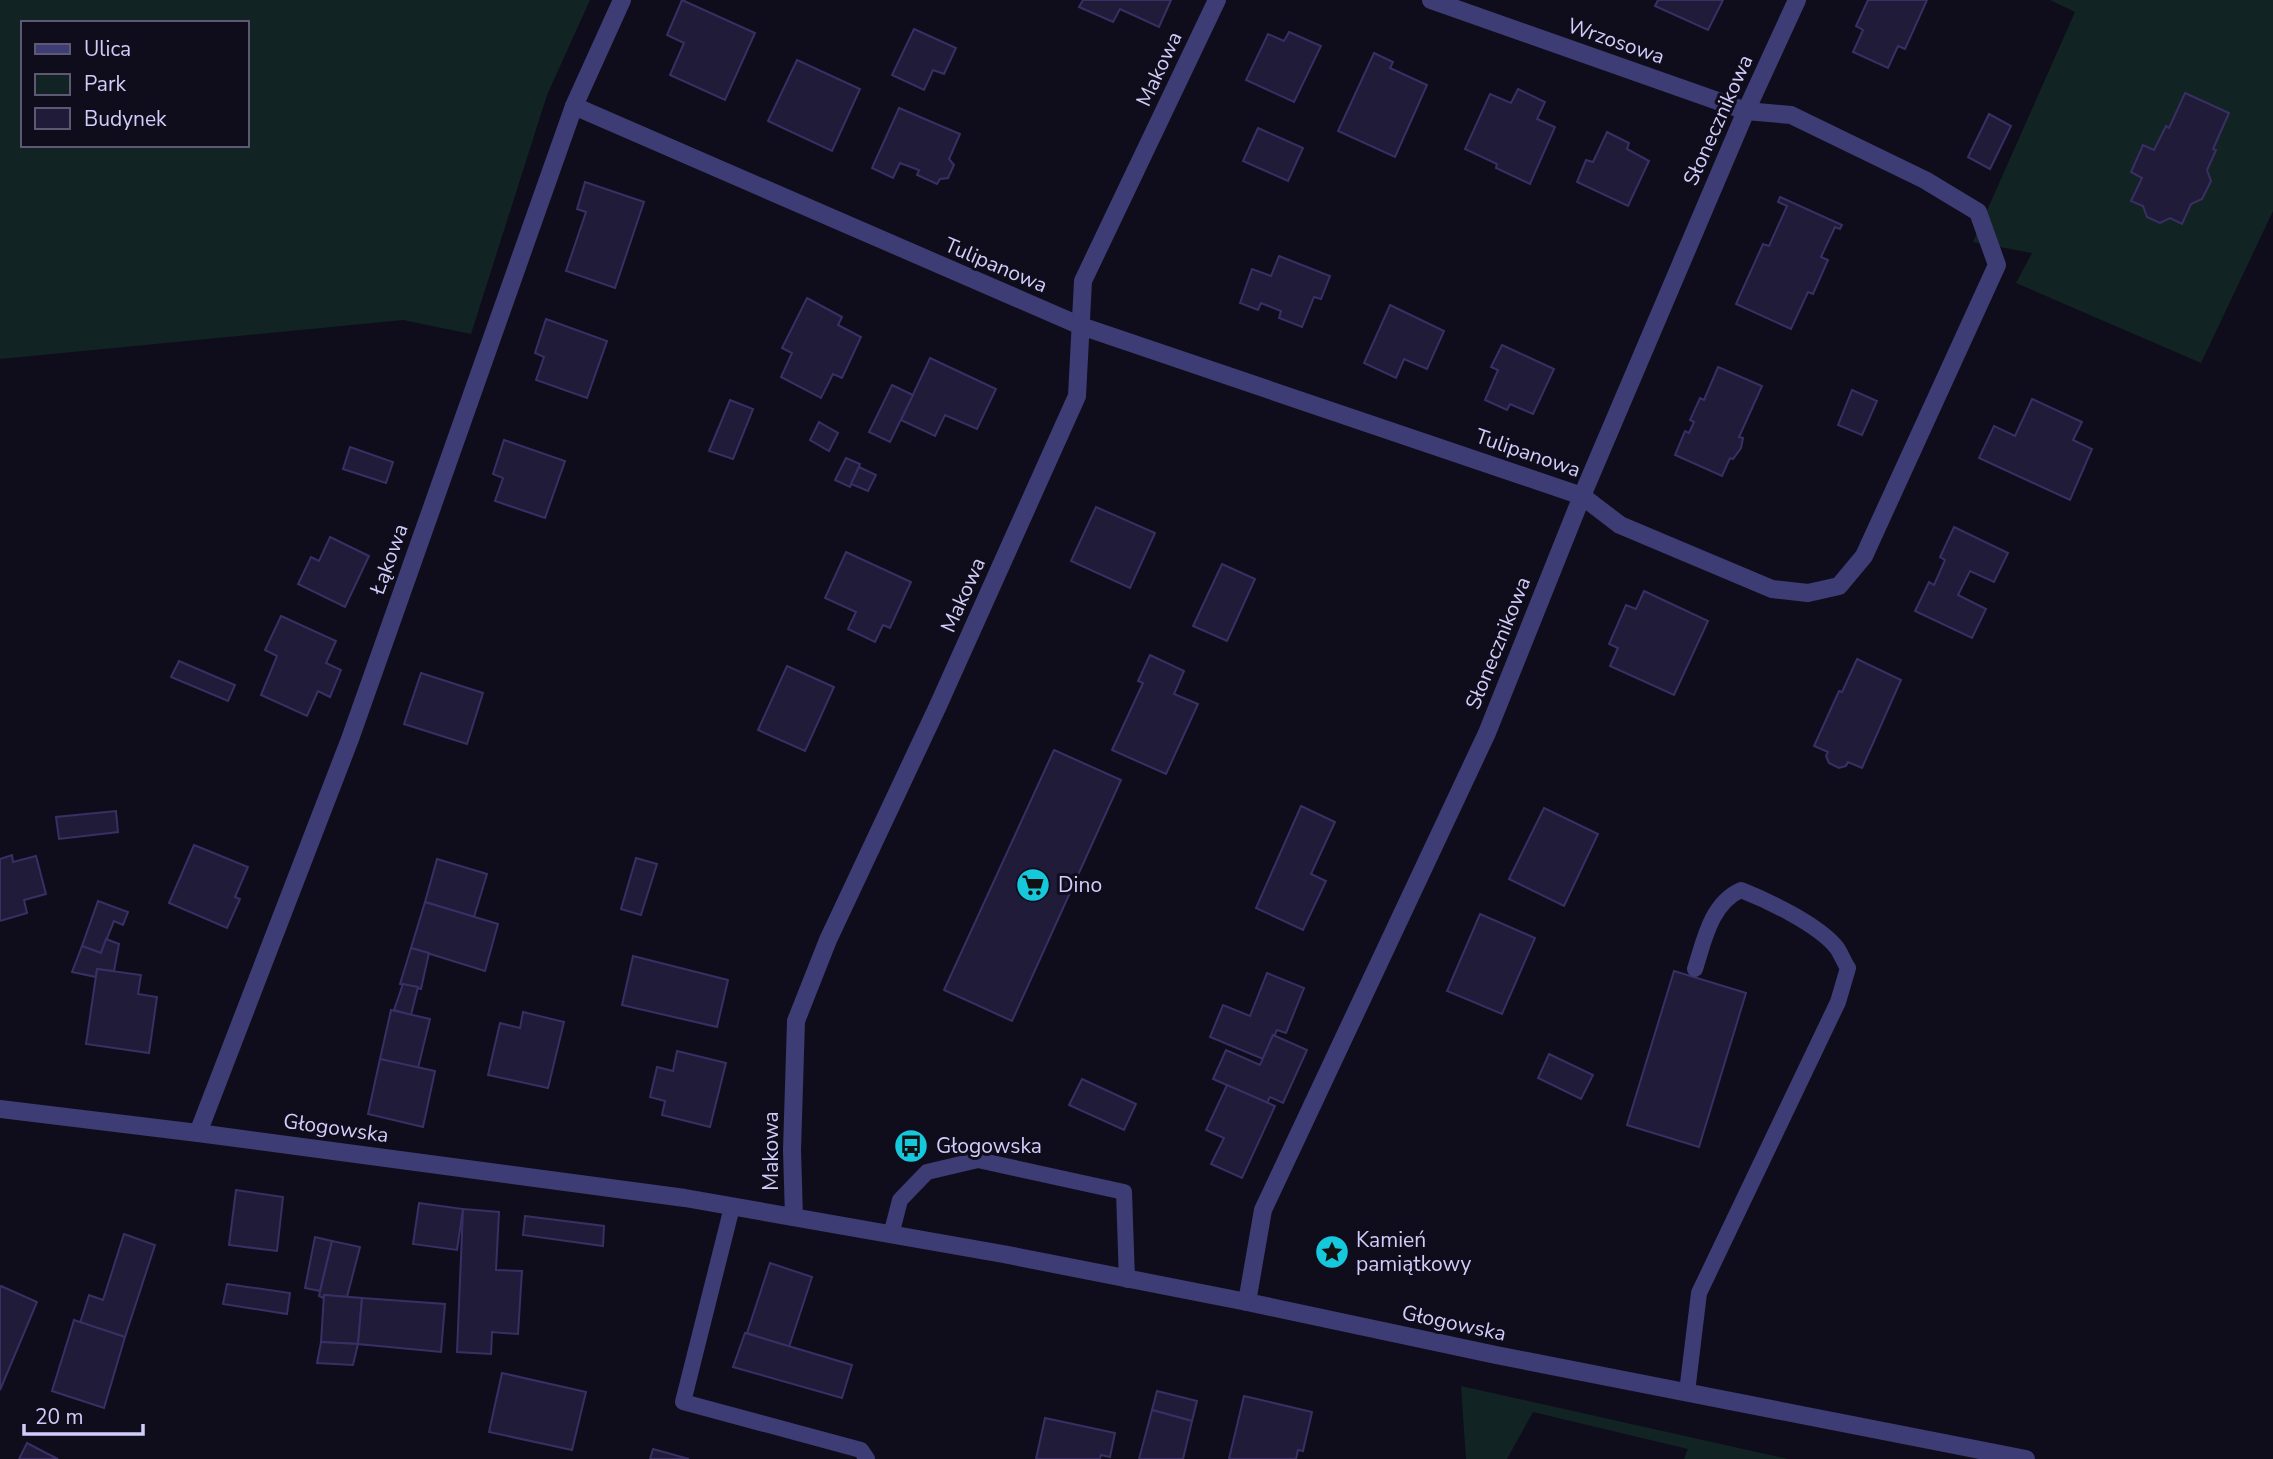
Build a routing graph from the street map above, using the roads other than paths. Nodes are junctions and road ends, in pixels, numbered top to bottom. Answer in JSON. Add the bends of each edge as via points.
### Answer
{"nodes":[{"id":1,"x":622,"y":0,"type":"edge"},
{"id":2,"x":1217,"y":0,"type":"edge"},
{"id":3,"x":1431,"y":0,"type":"edge"},
{"id":4,"x":1797,"y":0,"type":"edge"},
{"id":5,"x":574,"y":106,"type":"junction"},
{"id":6,"x":1746,"y":111,"type":"junction"},
{"id":7,"x":1080,"y":326,"type":"junction"},
{"id":8,"x":1582,"y":496,"type":"junction"},
{"id":9,"x":1695,"y":969,"type":"dead end"},
{"id":10,"x":0,"y":1109,"type":"edge"},
{"id":11,"x":198,"y":1133,"type":"junction"},
{"id":12,"x":732,"y":1206,"type":"junction"},
{"id":13,"x":794,"y":1217,"type":"junction"},
{"id":14,"x":891,"y":1235,"type":"junction"},
{"id":15,"x":1127,"y":1280,"type":"junction"},
{"id":16,"x":1247,"y":1302,"type":"junction"},
{"id":17,"x":1687,"y":1392,"type":"junction"},
{"id":18,"x":867,"y":1459,"type":"edge"},
{"id":19,"x":2026,"y":1459,"type":"edge"}],
"edges":[{"from":1,"to":5,"type":"street","name":"Łąkowa"},
{"from":2,"to":7,"type":"street","name":"Makowa","via":[[1083,281]]},
{"from":3,"to":6,"type":"street","name":"Wrzosowa"},
{"from":4,"to":6,"type":"street","name":"Słonecznikowa"},
{"from":5,"to":7,"type":"street","name":"Tulipanowa"},
{"from":5,"to":11,"type":"street","name":"Łąkowa","via":[[350,739]]},
{"from":6,"to":8,"type":"street","name":"Słonecznikowa"},
{"from":6,"to":8,"type":"street","name":"Tulipanowa","via":[[1791,115],[1925,180],[1978,212],[1997,265],[1864,556],[1839,586],[1808,593],[1772,589],[1620,525]]},
{"from":7,"to":8,"type":"street","name":"Tulipanowa"},
{"from":7,"to":13,"type":"street","name":"Makowa","via":[[1077,396],[828,940],[796,1021]]},
{"from":8,"to":16,"type":"street","name":"Słonecznikowa","via":[[1487,733],[1263,1210]]},
{"from":9,"to":17,"type":"lane","via":[[1708,925],[1728,895],[1741,891],[1813,928],[1836,947],[1848,968],[1838,1002],[1699,1293]]},
{"from":10,"to":11,"type":"street","name":"Głogowska"},
{"from":11,"to":12,"type":"street","name":"Głogowska"},
{"from":12,"to":13,"type":"street","name":"Głogowska"},
{"from":12,"to":18,"type":"lane","via":[[683,1402],[861,1450]]},
{"from":13,"to":14,"type":"street","name":"Głogowska"},
{"from":14,"to":15,"type":"street","name":"Głogowska"},
{"from":14,"to":15,"type":"lane","via":[[900,1200],[927,1172],[978,1160],[1124,1192]]},
{"from":15,"to":16,"type":"street","name":"Głogowska"},
{"from":16,"to":17,"type":"street","name":"Głogowska"},
{"from":17,"to":19,"type":"street","name":"Głogowska"}]}
